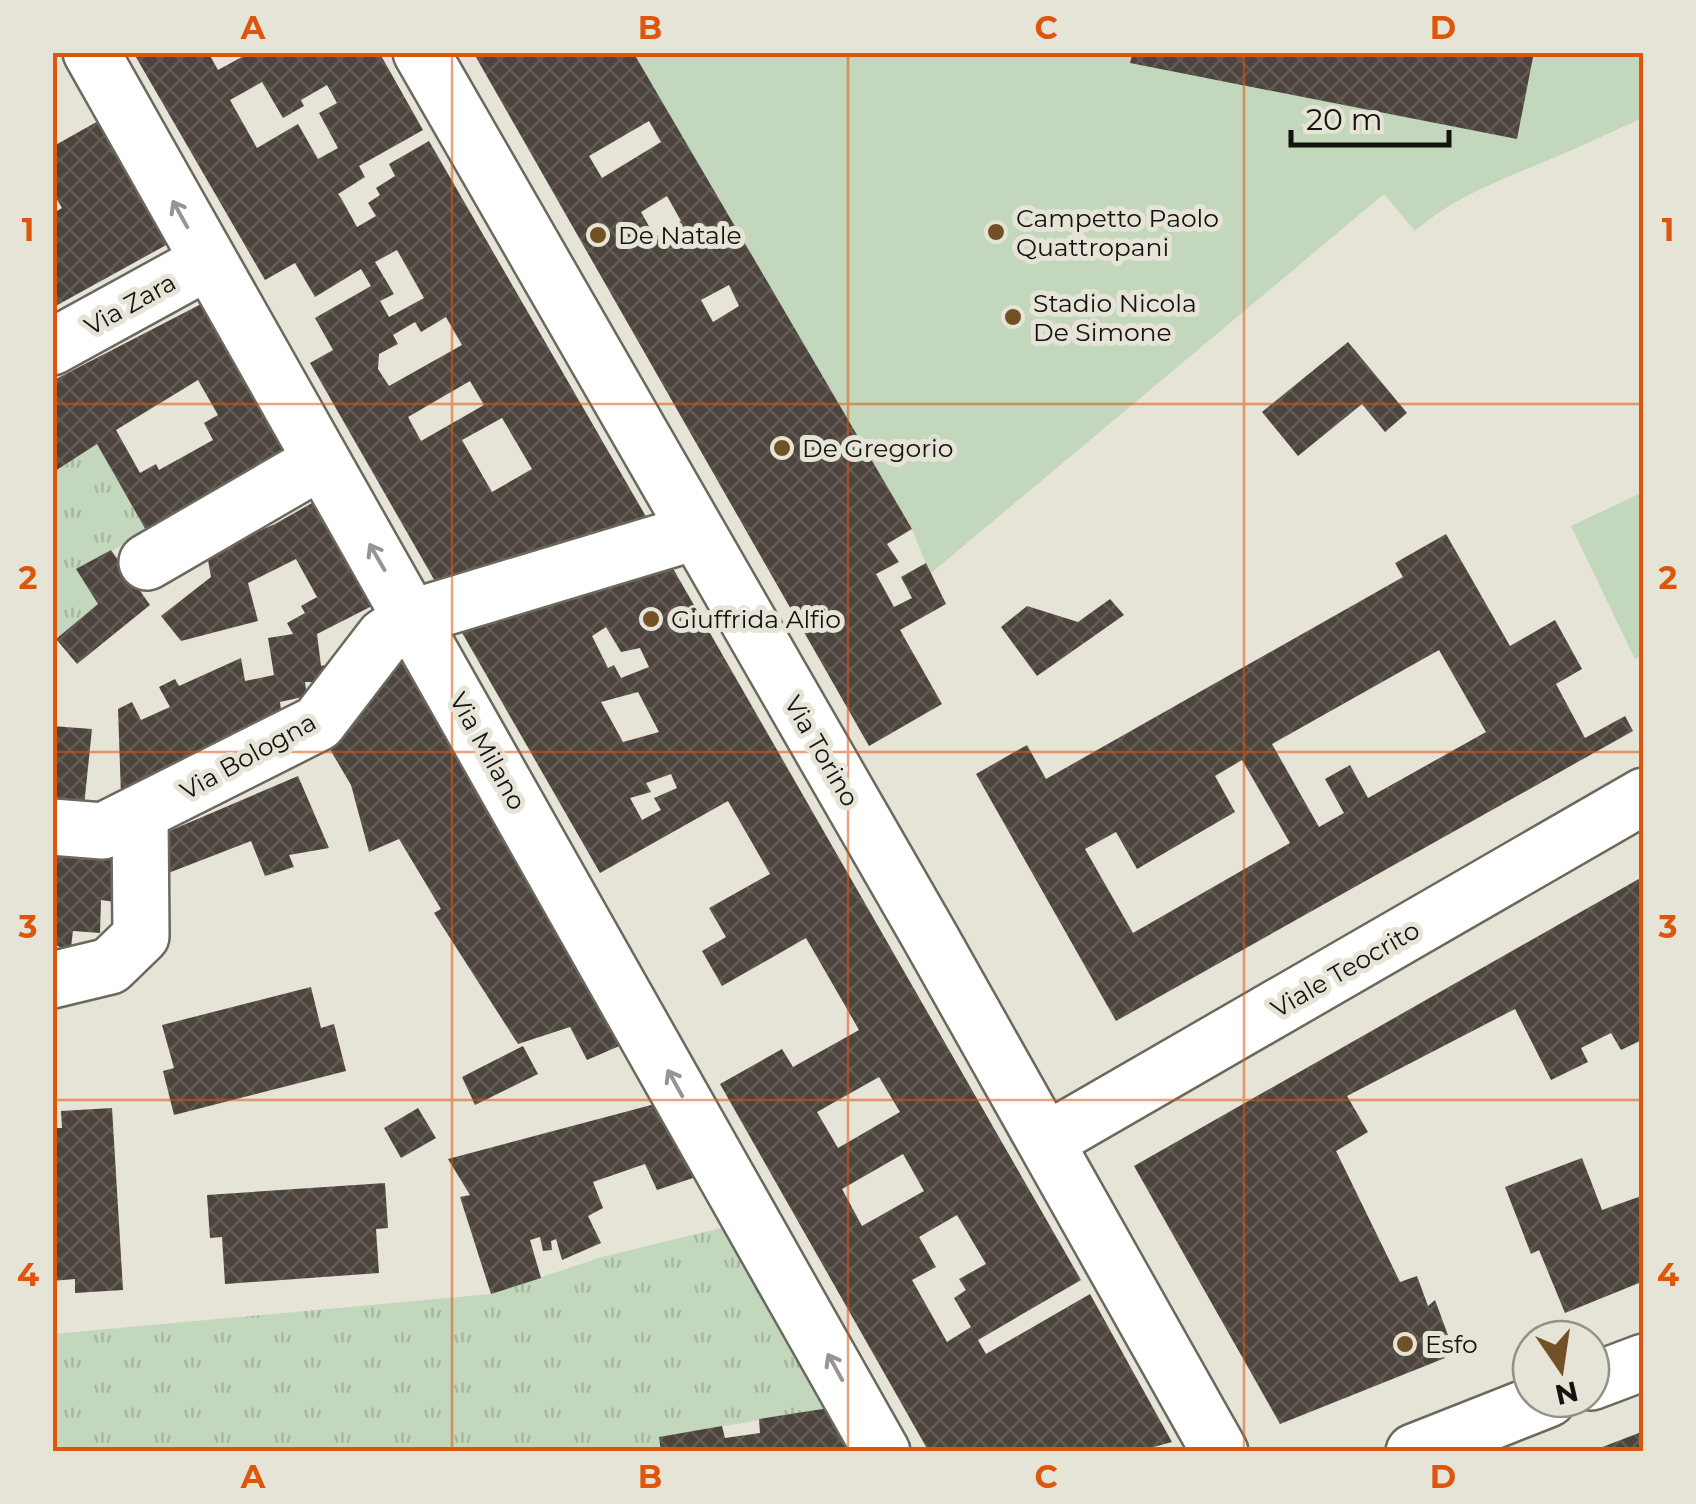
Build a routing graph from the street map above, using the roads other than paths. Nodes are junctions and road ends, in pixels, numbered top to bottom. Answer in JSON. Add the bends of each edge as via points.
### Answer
{"nodes":[{"id":1,"x":91,"y":52,"type":"edge"},
{"id":2,"x":421,"y":52,"type":"edge"},
{"id":3,"x":207,"y":262,"type":"junction"},
{"id":4,"x":52,"y":347,"type":"edge"},
{"id":5,"x":321,"y":461,"type":"junction"},
{"id":6,"x":695,"y":532,"type":"junction"},
{"id":7,"x":147,"y":562,"type":"dead end"},
{"id":8,"x":413,"y":617,"type":"junction"},
{"id":9,"x":1644,"y":796,"type":"edge"},
{"id":10,"x":140,"y":814,"type":"junction"},
{"id":11,"x":52,"y":827,"type":"edge"},
{"id":12,"x":52,"y":980,"type":"edge"},
{"id":13,"x":1046,"y":1141,"type":"junction"},
{"id":14,"x":1644,"y":1362,"type":"edge"},
{"id":15,"x":1611,"y":1374,"type":"edge"},
{"id":16,"x":1522,"y":1419,"type":"edge"},
{"id":17,"x":1501,"y":1435,"type":"edge"},
{"id":18,"x":882,"y":1452,"type":"edge"},
{"id":19,"x":1220,"y":1452,"type":"edge"},
{"id":20,"x":1414,"y":1452,"type":"edge"}],
"edges":[{"from":3,"to":1,"type":"street","name":"Via Milano","one_way":true},
{"from":2,"to":6,"type":"street","name":"Via Torino"},
{"from":3,"to":4,"type":"street","name":"Via Zara"},
{"from":3,"to":5,"type":"street","name":"Via Milano"},
{"from":5,"to":7,"type":"street"},
{"from":8,"to":5,"type":"street","name":"Via Milano","one_way":true},
{"from":6,"to":8,"type":"street","name":"Via Bologna"},
{"from":6,"to":13,"type":"street","name":"Via Torino"},
{"from":8,"to":10,"type":"street","name":"Via Bologna","via":[[384,636],[318,723]]},
{"from":18,"to":8,"type":"street","name":"Via Milano","one_way":true},
{"from":9,"to":13,"type":"street","name":"Viale Teocrito"},
{"from":10,"to":11,"type":"street","name":"Via Bologna","via":[[104,830]]},
{"from":10,"to":12,"type":"street","via":[[141,936],[110,966]]},
{"from":13,"to":19,"type":"street","name":"Via Torino"},
{"from":14,"to":15,"type":"street"},
{"from":16,"to":17,"type":"street"},
{"from":17,"to":20,"type":"street"}]}
